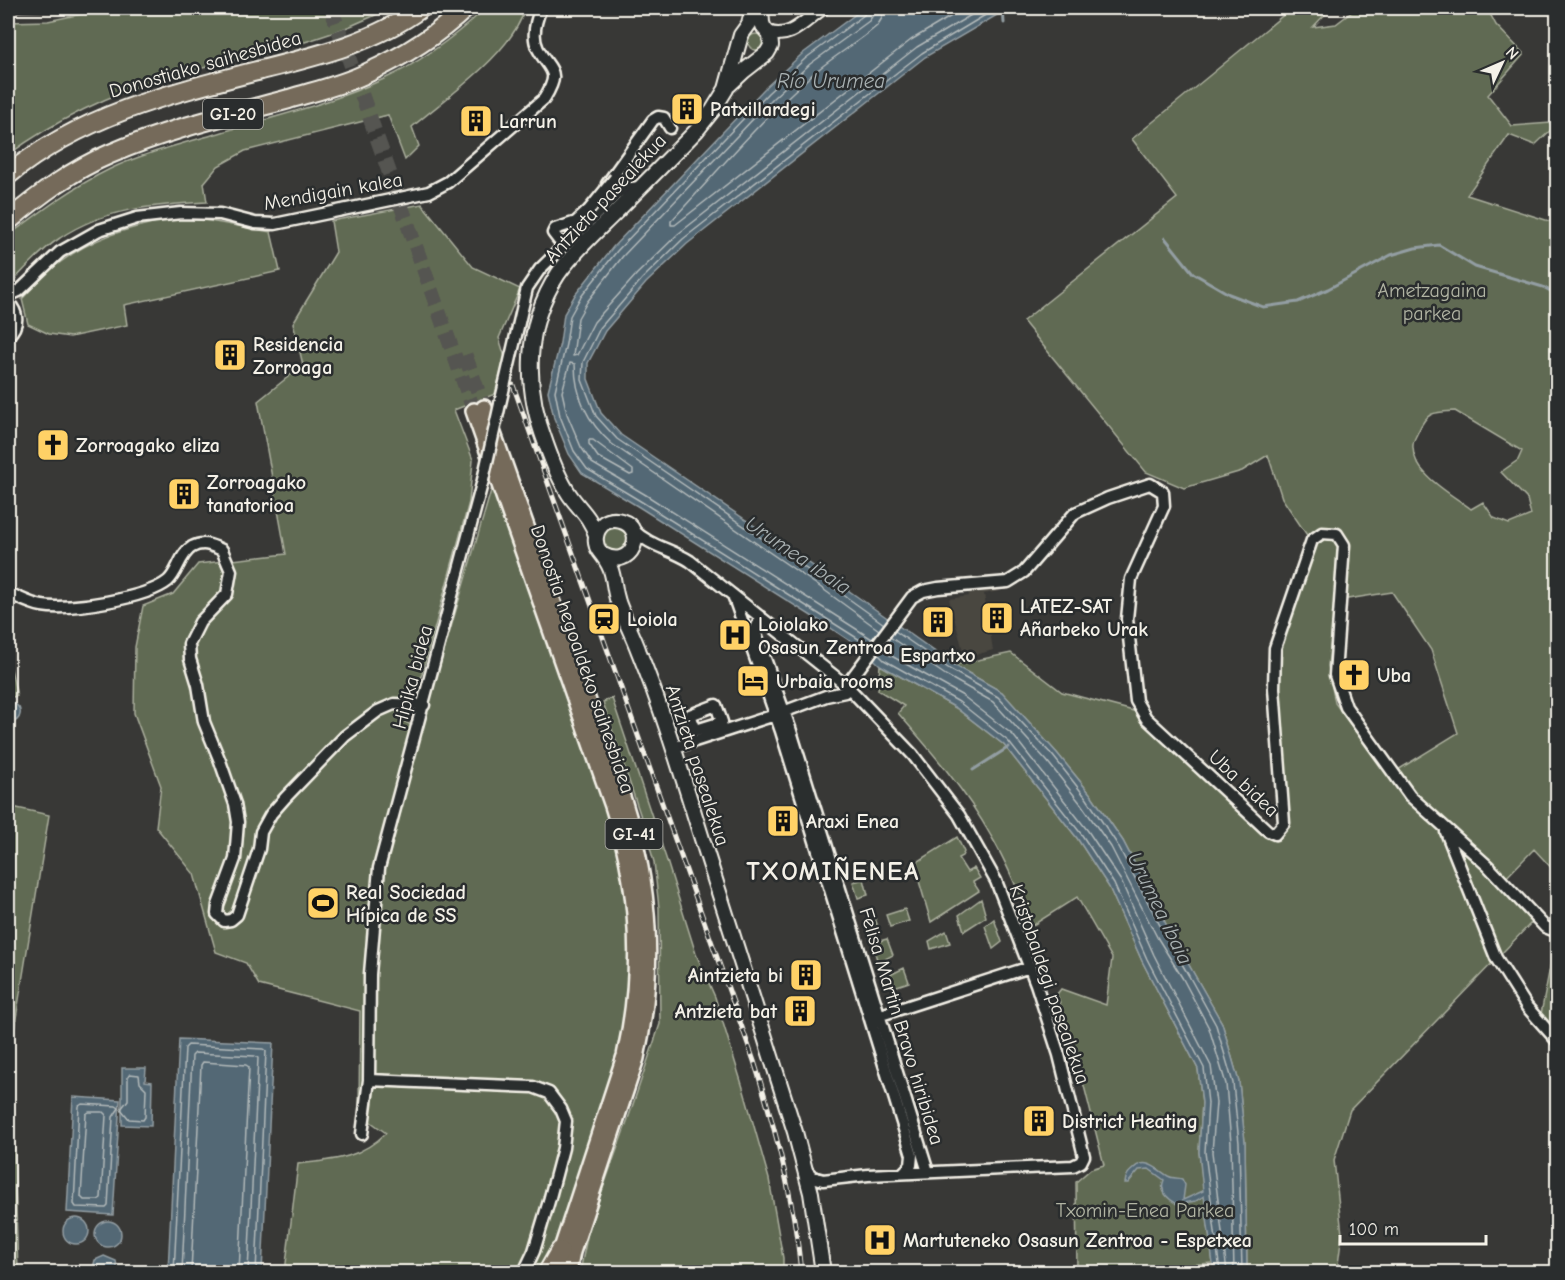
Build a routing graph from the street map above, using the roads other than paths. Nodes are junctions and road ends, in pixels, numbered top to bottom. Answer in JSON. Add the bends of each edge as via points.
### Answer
{"nodes":[{"id":1,"x":421,"y":8,"type":"edge"},
{"id":2,"x":466,"y":8,"type":"edge"},
{"id":3,"x":541,"y":8,"type":"edge"},
{"id":4,"x":753,"y":8,"type":"edge"},
{"id":5,"x":761,"y":8,"type":"edge"},
{"id":6,"x":822,"y":8,"type":"edge"},
{"id":7,"x":746,"y":29,"type":"junction"},
{"id":8,"x":766,"y":30,"type":"junction"},
{"id":9,"x":740,"y":42,"type":"junction"},
{"id":10,"x":763,"y":56,"type":"junction"},
{"id":11,"x":726,"y":89,"type":"junction"},
{"id":12,"x":657,"y":126,"type":"dead end"},
{"id":13,"x":670,"y":128,"type":"dead end"},
{"id":14,"x":8,"y":175,"type":"edge"},
{"id":15,"x":640,"y":187,"type":"junction"},
{"id":16,"x":582,"y":217,"type":"junction"},
{"id":17,"x":8,"y":221,"type":"edge"},
{"id":18,"x":555,"y":229,"type":"junction"},
{"id":19,"x":563,"y":246,"type":"junction"},
{"id":20,"x":19,"y":291,"type":"junction"},
{"id":21,"x":8,"y":296,"type":"edge"},
{"id":22,"x":11,"y":306,"type":"edge"},
{"id":23,"x":8,"y":336,"type":"edge"},
{"id":24,"x":584,"y":511,"type":"junction"},
{"id":25,"x":610,"y":521,"type":"junction"},
{"id":26,"x":632,"y":529,"type":"junction"},
{"id":27,"x":596,"y":535,"type":"junction"},
{"id":28,"x":654,"y":546,"type":"junction"},
{"id":29,"x":629,"y":553,"type":"junction"},
{"id":30,"x":603,"y":555,"type":"junction"},
{"id":31,"x":615,"y":580,"type":"junction"},
{"id":32,"x":8,"y":593,"type":"edge"},
{"id":33,"x":733,"y":595,"type":"junction"},
{"id":34,"x":761,"y":617,"type":"junction"},
{"id":35,"x":829,"y":671,"type":"junction"},
{"id":36,"x":850,"y":681,"type":"junction"},
{"id":37,"x":826,"y":696,"type":"junction"},
{"id":38,"x":424,"y":705,"type":"junction"},
{"id":39,"x":779,"y":714,"type":"junction"},
{"id":40,"x":673,"y":748,"type":"junction"},
{"id":41,"x":1445,"y":829,"type":"junction"},
{"id":42,"x":1557,"y":932,"type":"edge"},
{"id":43,"x":1030,"y":968,"type":"junction"},
{"id":44,"x":881,"y":1015,"type":"junction"},
{"id":45,"x":1557,"y":1042,"type":"edge"},
{"id":46,"x":369,"y":1080,"type":"junction"},
{"id":47,"x":362,"y":1134,"type":"dead end"},
{"id":48,"x":806,"y":1170,"type":"junction"},
{"id":49,"x":928,"y":1172,"type":"junction"},
{"id":50,"x":903,"y":1173,"type":"junction"},
{"id":51,"x":823,"y":1180,"type":"junction"},
{"id":52,"x":811,"y":1193,"type":"junction"},
{"id":53,"x":560,"y":1251,"type":"junction"},
{"id":54,"x":524,"y":1272,"type":"edge"},
{"id":55,"x":548,"y":1272,"type":"edge"},
{"id":56,"x":555,"y":1272,"type":"edge"},
{"id":57,"x":568,"y":1272,"type":"edge"},
{"id":58,"x":823,"y":1272,"type":"edge"}],
"edges":[{"from":1,"to":14,"type":"highway","name":"Donostiako saihesbidea","number":"GI-20","via":[[362,40],[138,103],[100,118],[53,142]]},
{"from":2,"to":17,"type":"highway","number":"GI-20","via":[[400,56],[366,74],[172,131],[109,154],[44,191]]},
{"from":3,"to":20,"type":"street","name":"Mendigain kalea","via":[[535,22],[535,41],[550,65],[552,87],[544,99],[448,182],[429,192],[275,224],[255,224],[220,214],[137,218],[99,230],[60,252]]},
{"from":4,"to":7,"type":"main road"},
{"from":5,"to":8,"type":"main road"},
{"from":6,"to":8,"type":"street","via":[[791,32],[778,35]]},
{"from":7,"to":8,"type":"main road","via":[[753,26]]},
{"from":7,"to":9,"type":"main road"},
{"from":8,"to":10,"type":"main road","via":[[771,46]]},
{"from":9,"to":10,"type":"main road","via":[[746,54]]},
{"from":9,"to":11,"type":"main road"},
{"from":10,"to":11,"type":"main road"},
{"from":11,"to":15,"type":"main road","name":"Antzieta pasealekua","via":[[697,130]]},
{"from":12,"to":16,"type":"street","bridge":true},
{"from":13,"to":16,"type":"street","via":[[664,118],[652,120]]},
{"from":15,"to":19,"type":"street","name":"Hipika bidea","via":[[617,194]]},
{"from":15,"to":24,"type":"main road","name":"Antzieta pasealekua","via":[[559,273],[543,301],[534,332],[530,376],[537,417],[564,485]]},
{"from":16,"to":18,"type":"street"},
{"from":16,"to":18,"type":"street"},
{"from":18,"to":19,"type":"street","via":[[555,238]]},
{"from":19,"to":38,"type":"street","name":"Hipika bidea","bridge":true,"via":[[540,268],[527,288],[483,480]]},
{"from":20,"to":21,"type":"street","name":"Mendigain kalea"},
{"from":20,"to":22,"type":"street"},
{"from":22,"to":23,"type":"street","via":[[16,322]]},
{"from":24,"to":25,"type":"main road"},
{"from":24,"to":27,"type":"main road","name":"Antzieta pasealekua"},
{"from":25,"to":26,"type":"main road","via":[[620,520]]},
{"from":25,"to":27,"type":"main road"},
{"from":26,"to":28,"type":"street","name":"Kristobaldegi pasealekua"},
{"from":26,"to":29,"type":"main road","via":[[635,538]]},
{"from":27,"to":30,"type":"main road"},
{"from":28,"to":29,"type":"street"},
{"from":28,"to":33,"type":"street","name":"Kristobaldegi pasealekua","via":[[685,558]]},
{"from":29,"to":30,"type":"main road","via":[[617,559]]},
{"from":29,"to":31,"type":"main road"},
{"from":30,"to":31,"type":"main road","name":"Antzieta pasealekua"},
{"from":31,"to":40,"type":"main road","name":"Antzieta pasealekua","via":[[617,598]]},
{"from":32,"to":38,"type":"street","via":[[41,606],[61,608],[113,599],[150,591],[169,580],[190,548],[205,543],[222,550],[231,571],[227,594],[200,622],[189,644],[204,722],[238,822],[235,859],[218,905],[217,914],[224,921],[237,915],[261,832],[285,798],[345,736],[378,711],[394,704]]},
{"from":33,"to":34,"type":"street","name":"Kristobaldegi pasealekua"},
{"from":33,"to":39,"type":"street"},
{"from":34,"to":35,"type":"street","name":"Kristobaldegi pasealekua"},
{"from":34,"to":39,"type":"street","name":"Felisa Martin Bravo hiribidea","via":[[755,631]]},
{"from":35,"to":36,"type":"street","name":"Kristobaldegi pasealekua"},
{"from":35,"to":37,"type":"street","via":[[833,680]]},
{"from":36,"to":37,"type":"street","via":[[844,692]]},
{"from":36,"to":41,"type":"street","name":"Uba bidea","via":[[912,597],[938,588],[1008,582],[1024,572],[1075,513],[1150,484],[1163,492],[1164,506],[1131,579],[1127,619],[1136,701],[1146,718],[1275,834],[1284,823],[1274,688],[1275,648],[1312,540],[1322,533],[1337,534],[1344,545],[1335,675],[1346,707],[1410,796]]},
{"from":36,"to":43,"type":"street","name":"Kristobaldegi pasealekua","via":[[959,815],[996,881]]},
{"from":37,"to":39,"type":"street"},
{"from":38,"to":46,"type":"street","name":"Hipika bidea","via":[[379,868],[370,974]]},
{"from":39,"to":40,"type":"street"},
{"from":39,"to":44,"type":"street","name":"Felisa Martin Bravo hiribidea"},
{"from":39,"to":50,"type":"street","via":[[912,1155],[911,1165]]},
{"from":40,"to":48,"type":"main road","name":"Antzieta pasealekua"},
{"from":41,"to":42,"type":"street","name":"Uba bidea","via":[[1488,866],[1545,927]]},
{"from":41,"to":45,"type":"street","name":"Uba bidea","via":[[1496,958],[1527,1007]]},
{"from":43,"to":44,"type":"street"},
{"from":43,"to":49,"type":"street","name":"Kristobaldegi pasealekua","via":[[1059,1055],[1083,1160],[1076,1166]]},
{"from":44,"to":49,"type":"street","name":"Felisa Martin Bravo hiribidea"},
{"from":46,"to":47,"type":"street","name":"Hipika bidea"},
{"from":46,"to":54,"type":"street","via":[[533,1087],[549,1093],[566,1120],[563,1148],[534,1251]]},
{"from":48,"to":51,"type":"street"},
{"from":48,"to":52,"type":"main road","name":"Antzieta pasealekua"},
{"from":49,"to":50,"type":"street"},
{"from":50,"to":51,"type":"street"},
{"from":51,"to":52,"type":"street","via":[[814,1185]]},
{"from":52,"to":58,"type":"main road","name":"Antzieta pasealekua"},
{"from":53,"to":55,"type":"highway"},
{"from":53,"to":56,"type":"main road","name":"Donostia hegoaldeko saihesbidea","number":"GI-41"},
{"from":53,"to":57,"type":"main road","name":"Donostia hegoaldeko saihesbidea","number":"GI-41","via":[[625,1056],[638,966],[636,907],[613,806],[479,410],[621,795],[639,854],[647,906],[649,966],[642,1034]]}]}
